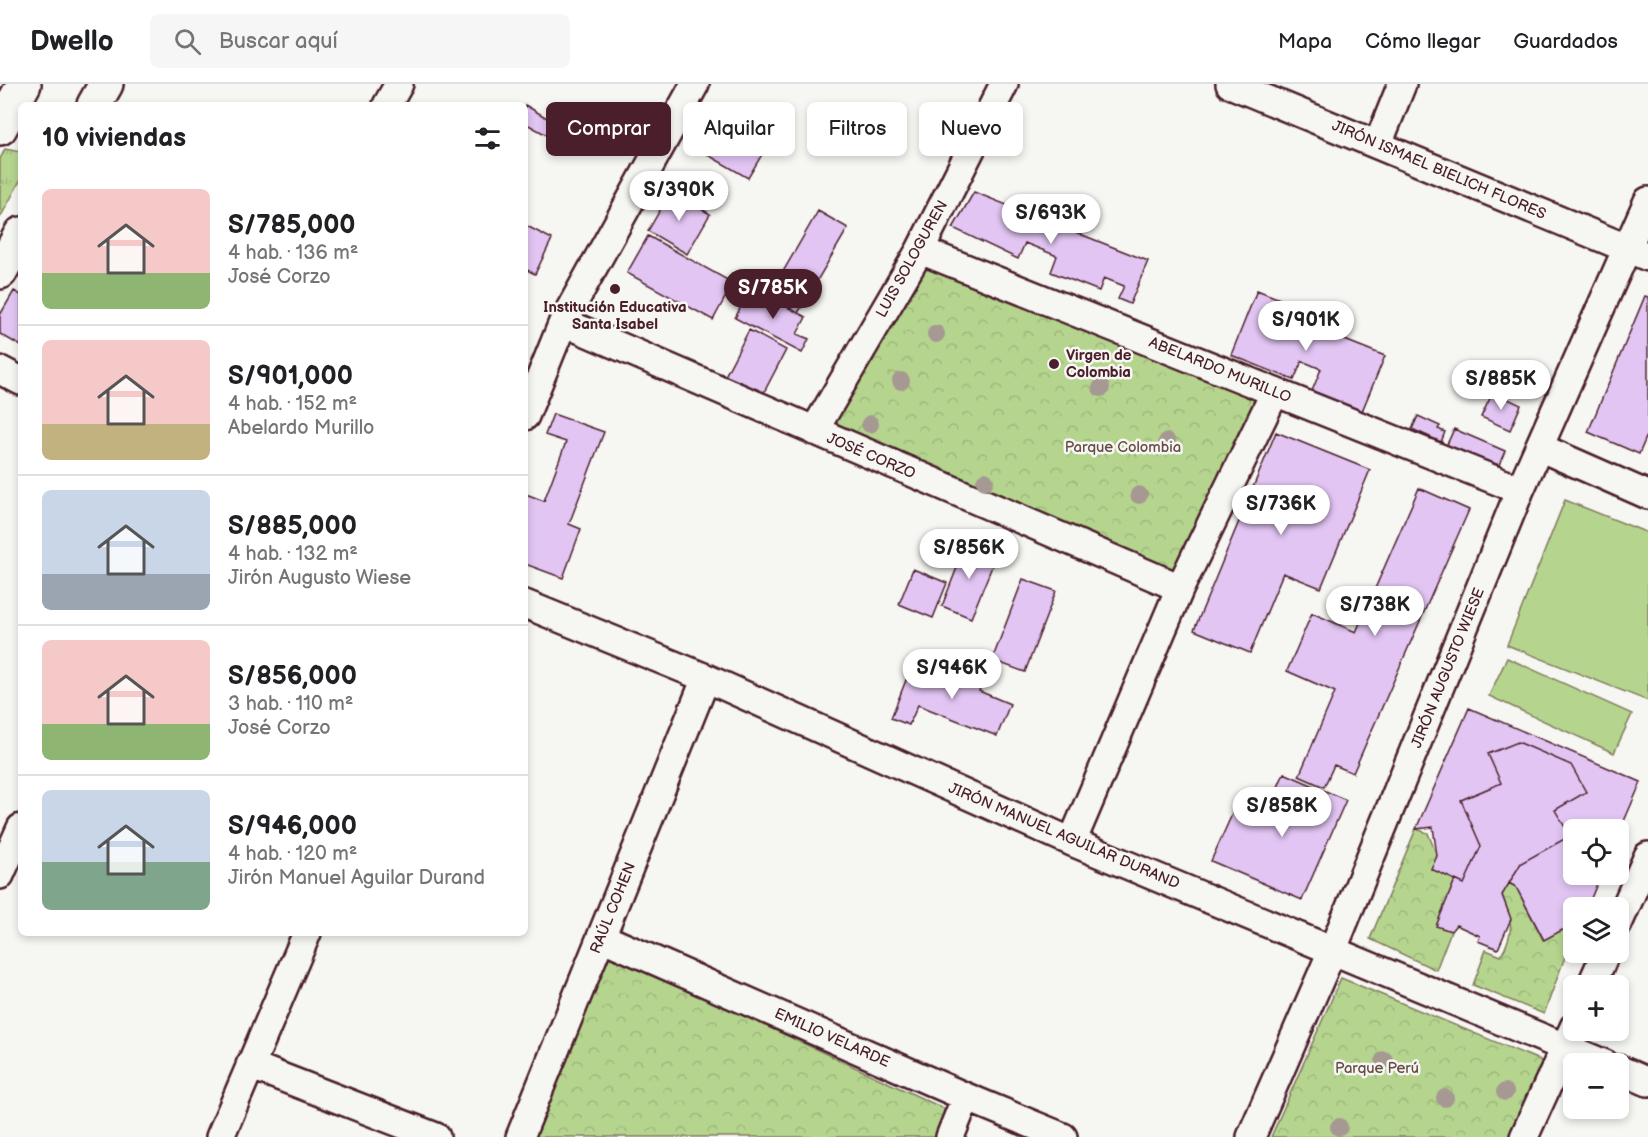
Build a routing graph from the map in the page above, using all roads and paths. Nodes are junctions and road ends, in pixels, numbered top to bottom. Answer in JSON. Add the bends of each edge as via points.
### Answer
{"nodes":[{"id":1,"x":24,"y":84,"type":"edge"},
{"id":2,"x":399,"y":84,"type":"edge"},
{"id":3,"x":695,"y":84,"type":"edge"},
{"id":4,"x":1004,"y":84,"type":"edge"},
{"id":5,"x":1230,"y":84,"type":"edge"},
{"id":6,"x":1402,"y":84,"type":"edge"},
{"id":7,"x":389,"y":102,"type":"edge"},
{"id":8,"x":0,"y":128,"type":"edge"},
{"id":9,"x":1378,"y":144,"type":"junction"},
{"id":10,"x":1648,"y":201,"type":"edge"},
{"id":11,"x":18,"y":239,"type":"edge"},
{"id":12,"x":920,"y":250,"type":"junction"},
{"id":13,"x":1638,"y":253,"type":"edge"},
{"id":14,"x":0,"y":272,"type":"edge"},
{"id":15,"x":563,"y":322,"type":"junction"},
{"id":16,"x":0,"y":370,"type":"edge"},
{"id":17,"x":18,"y":379,"type":"edge"},
{"id":18,"x":1275,"y":392,"type":"junction"},
{"id":19,"x":528,"y":409,"type":"edge"},
{"id":20,"x":814,"y":431,"type":"junction"},
{"id":21,"x":1539,"y":447,"type":"junction"},
{"id":22,"x":1520,"y":490,"type":"junction"},
{"id":23,"x":1648,"y":495,"type":"edge"},
{"id":24,"x":1180,"y":588,"type":"junction"},
{"id":25,"x":528,"y":605,"type":"edge"},
{"id":26,"x":706,"y":678,"type":"junction"},
{"id":27,"x":18,"y":835,"type":"edge"},
{"id":28,"x":1072,"y":842,"type":"junction"},
{"id":29,"x":1648,"y":856,"type":"edge"},
{"id":30,"x":0,"y":875,"type":"edge"},
{"id":31,"x":1629,"y":899,"type":"edge"},
{"id":32,"x":306,"y":936,"type":"edge"},
{"id":33,"x":601,"y":937,"type":"junction"},
{"id":34,"x":1333,"y":949,"type":"junction"},
{"id":35,"x":1563,"y":1035,"type":"edge"},
{"id":36,"x":1567,"y":1041,"type":"edge"},
{"id":37,"x":1574,"y":1041,"type":"edge"},
{"id":38,"x":1590,"y":1053,"type":"edge"},
{"id":39,"x":250,"y":1065,"type":"junction"},
{"id":40,"x":1629,"y":1074,"type":"edge"},
{"id":41,"x":1648,"y":1082,"type":"edge"},
{"id":42,"x":966,"y":1097,"type":"junction"},
{"id":43,"x":220,"y":1137,"type":"edge"},
{"id":44,"x":436,"y":1137,"type":"edge"},
{"id":45,"x":520,"y":1137,"type":"edge"},
{"id":46,"x":950,"y":1137,"type":"edge"},
{"id":47,"x":1063,"y":1137,"type":"edge"},
{"id":48,"x":1251,"y":1137,"type":"edge"},
{"id":49,"x":1524,"y":1137,"type":"edge"}],
"edges":[{"from":1,"to":8,"type":"main road"},
{"from":2,"to":7,"type":"street"},
{"from":3,"to":15,"type":"street"},
{"from":4,"to":12,"type":"street","name":"LUIS SOLOGUREN"},
{"from":5,"to":9,"type":"street","name":"JIRÓN ISMAEL BIELICH FLORES"},
{"from":6,"to":9,"type":"street"},
{"from":9,"to":13,"type":"street","name":"JIRÓN ISMAEL BIELICH FLORES"},
{"from":10,"to":13,"type":"street","name":"JIRÓN AUGUSTO WIESE"},
{"from":11,"to":14,"type":"main road"},
{"from":12,"to":18,"type":"street","name":"ABELARDO MURILLO"},
{"from":12,"to":20,"type":"street","name":"LUIS SOLOGUREN"},
{"from":13,"to":21,"type":"street","name":"JIRÓN AUGUSTO WIESE"},
{"from":15,"to":19,"type":"street"},
{"from":15,"to":20,"type":"street","name":"JOSÉ CORZO"},
{"from":16,"to":17,"type":"street"},
{"from":18,"to":22,"type":"street","name":"ABELARDO MURILLO"},
{"from":18,"to":24,"type":"street"},
{"from":20,"to":24,"type":"street","name":"JOSÉ CORZO"},
{"from":21,"to":22,"type":"street","name":"JIRÓN AUGUSTO WIESE"},
{"from":21,"to":23,"type":"street"},
{"from":22,"to":34,"type":"street","name":"JIRÓN AUGUSTO WIESE"},
{"from":24,"to":28,"type":"street"},
{"from":25,"to":26,"type":"street","name":"JIRÓN MANUEL AGUILAR DURAND"},
{"from":26,"to":28,"type":"street","name":"JIRÓN MANUEL AGUILAR DURAND"},
{"from":26,"to":33,"type":"street","name":"RAÚL COHEN"},
{"from":27,"to":30,"type":"street"},
{"from":28,"to":34,"type":"street","name":"JIRÓN MANUEL AGUILAR DURAND"},
{"from":29,"to":31,"type":"street"},
{"from":32,"to":39,"type":"street"},
{"from":33,"to":42,"type":"street","name":"EMILIO VELARDE"},
{"from":33,"to":45,"type":"street","name":"RAÚL COHEN"},
{"from":34,"to":35,"type":"street","name":"JIRÓN MANUEL AGUILAR DURAND"},
{"from":34,"to":48,"type":"street","name":"JIRÓN AUGUSTO WIESE"},
{"from":36,"to":49,"type":"street"},
{"from":37,"to":38,"type":"street","name":"JIRÓN MANUEL AGUILAR DURAND"},
{"from":39,"to":43,"type":"street"},
{"from":39,"to":44,"type":"street"},
{"from":40,"to":41,"type":"street"},
{"from":42,"to":46,"type":"street"},
{"from":42,"to":47,"type":"street","name":"EMILIO VELARDE"}]}
